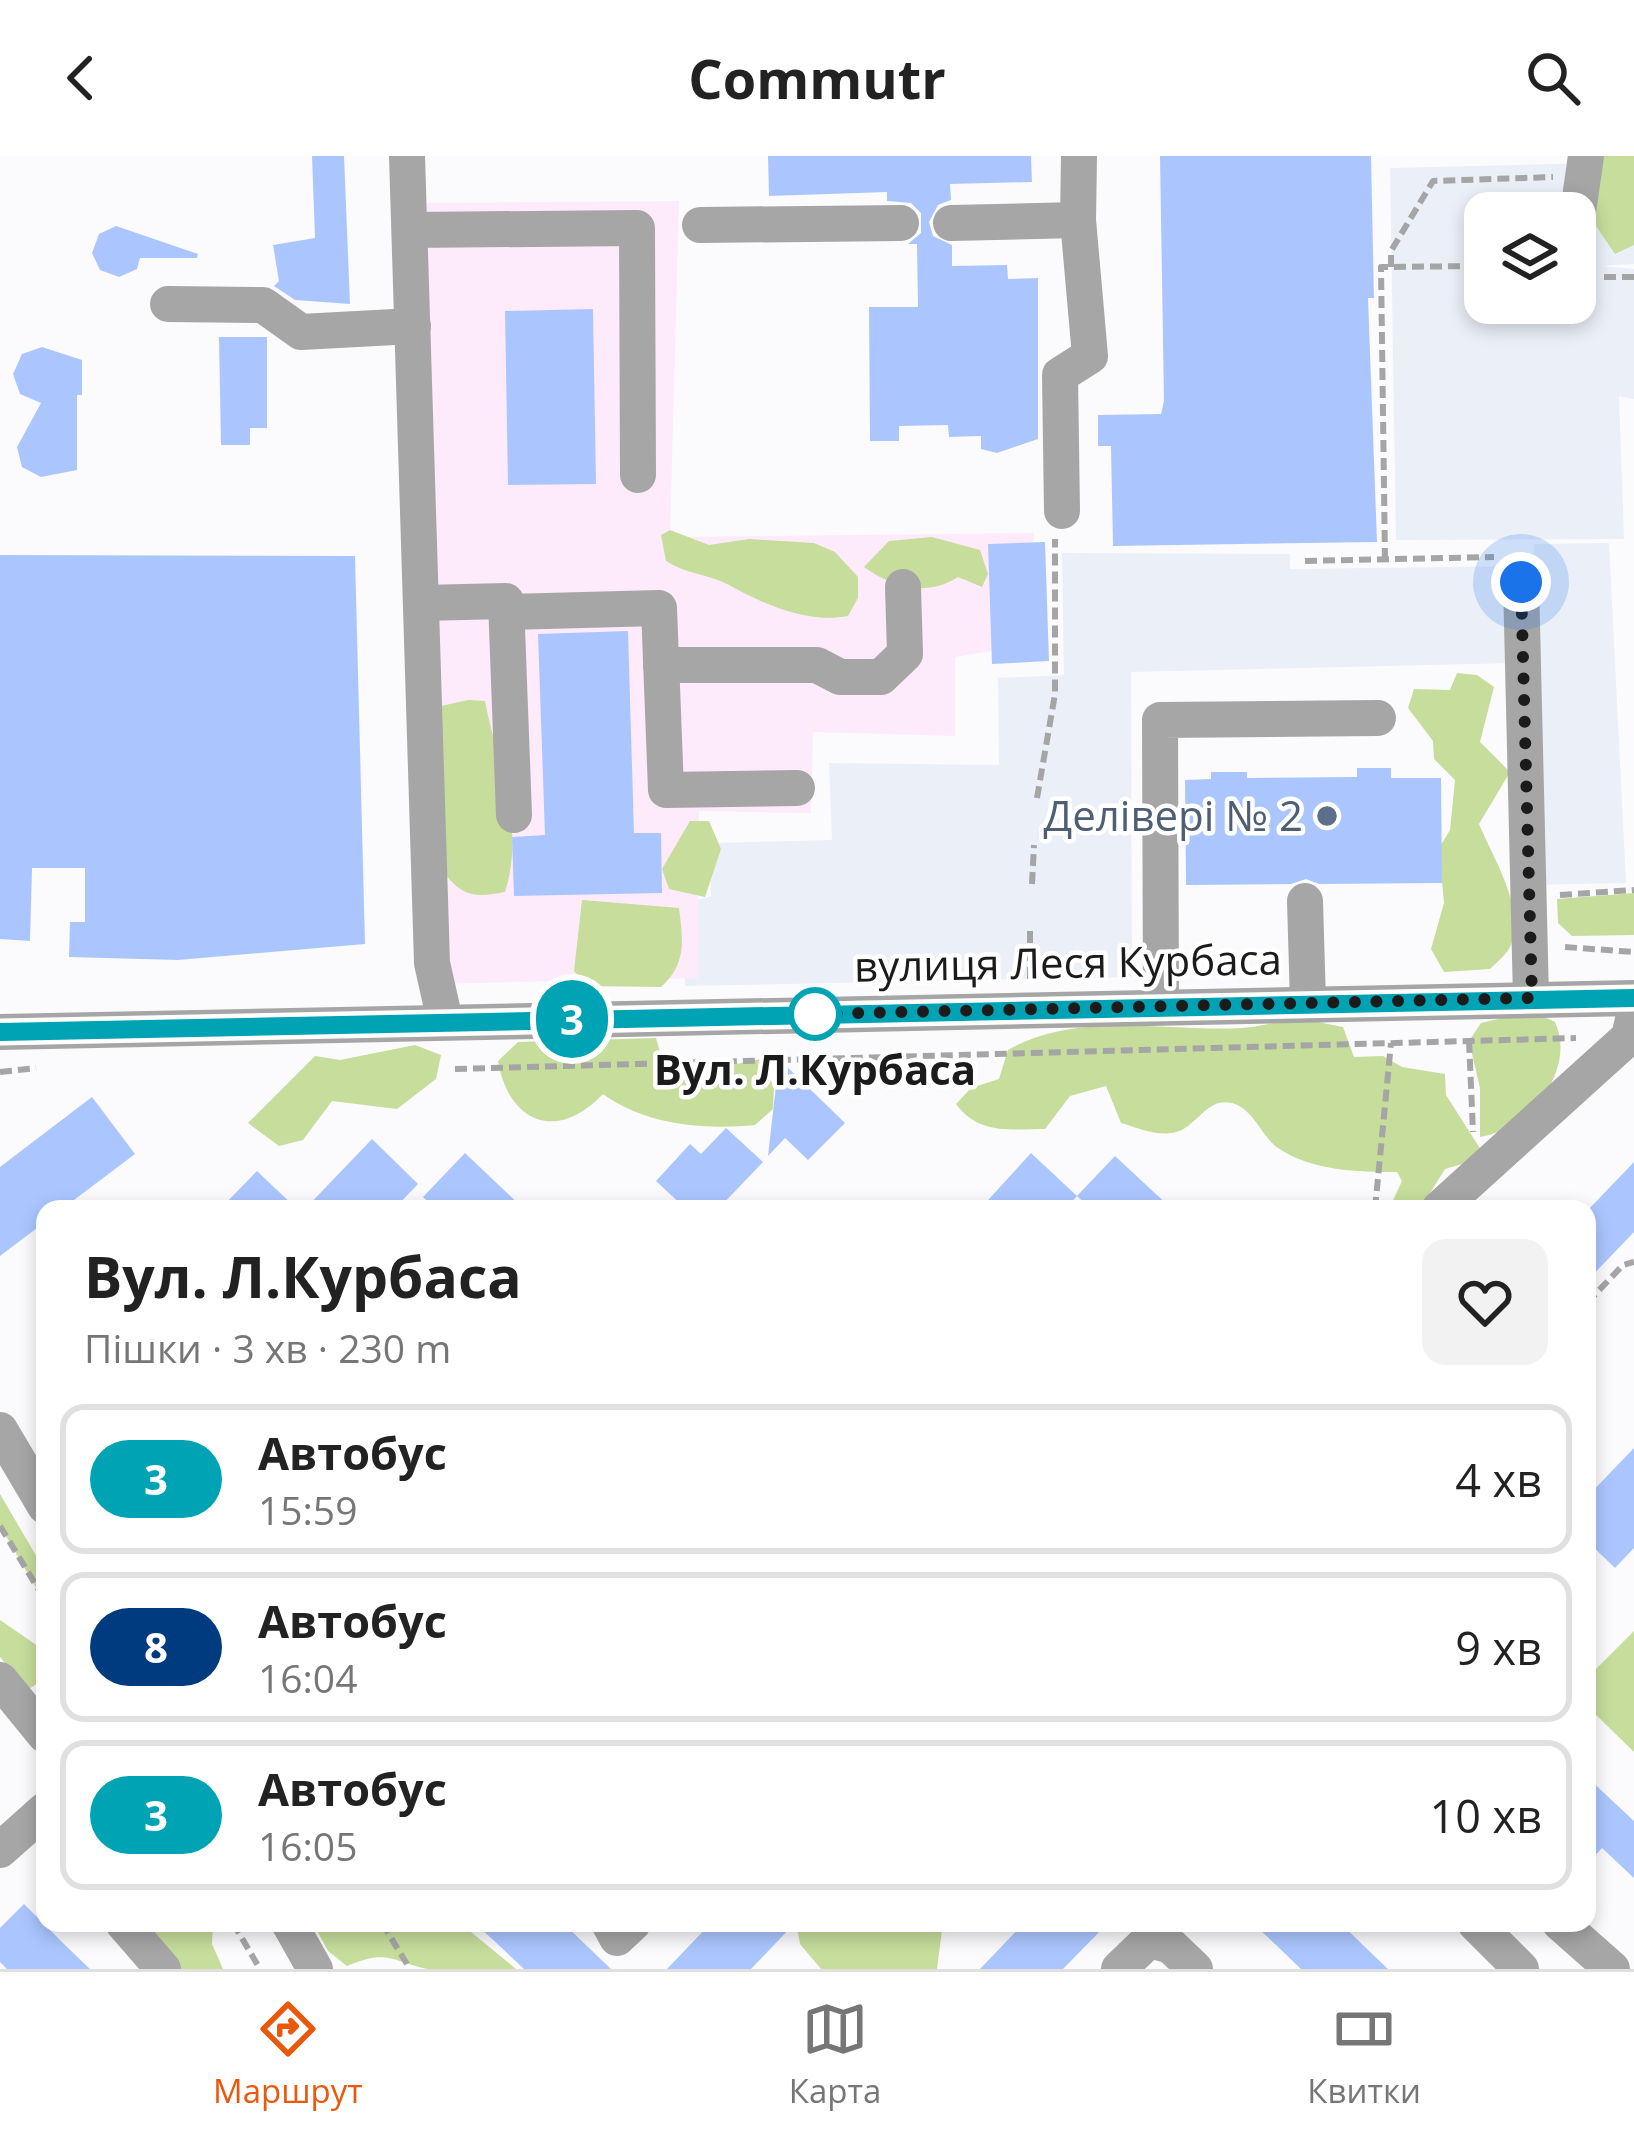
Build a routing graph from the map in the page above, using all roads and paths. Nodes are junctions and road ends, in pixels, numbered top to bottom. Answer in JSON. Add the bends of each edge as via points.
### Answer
{"nodes":[{"id":1,"x":407,"y":156,"type":"edge"},
{"id":2,"x":1079,"y":156,"type":"edge"},
{"id":3,"x":1586,"y":166,"type":"edge"},
{"id":4,"x":1078,"y":220,"type":"junction"},
{"id":5,"x":902,"y":223,"type":"dead end"},
{"id":6,"x":951,"y":223,"type":"dead end"},
{"id":7,"x":700,"y":225,"type":"dead end"},
{"id":8,"x":410,"y":230,"type":"junction"},
{"id":9,"x":1464,"y":266,"type":"edge"},
{"id":10,"x":1391,"y":268,"type":"junction"},
{"id":11,"x":1604,"y":277,"type":"dead end"},
{"id":12,"x":1634,"y":277,"type":"edge"},
{"id":13,"x":168,"y":304,"type":"dead end"},
{"id":14,"x":413,"y":326,"type":"junction"},
{"id":15,"x":638,"y":476,"type":"dead end"},
{"id":16,"x":1062,"y":511,"type":"joint"},
{"id":17,"x":1385,"y":560,"type":"junction"},
{"id":18,"x":1305,"y":561,"type":"dead end"},
{"id":19,"x":1508,"y":570,"type":"joint"},
{"id":20,"x":903,"y":587,"type":"dead end"},
{"id":21,"x":422,"y":603,"type":"junction"},
{"id":22,"x":506,"y":612,"type":"junction"},
{"id":23,"x":661,"y":665,"type":"junction"},
{"id":24,"x":1378,"y":718,"type":"dead end"},
{"id":25,"x":797,"y":788,"type":"dead end"},
{"id":26,"x":1037,"y":798,"type":"dead end"},
{"id":27,"x":514,"y":815,"type":"dead end"},
{"id":28,"x":1034,"y":844,"type":"dead end"},
{"id":29,"x":1032,"y":884,"type":"dead end"},
{"id":30,"x":1634,"y":890,"type":"edge"},
{"id":31,"x":1550,"y":895,"type":"dead end"},
{"id":32,"x":1305,"y":901,"type":"dead end"},
{"id":33,"x":1030,"y":929,"type":"dead end"},
{"id":34,"x":1553,"y":936,"type":"dead end"},
{"id":35,"x":1634,"y":952,"type":"edge"},
{"id":36,"x":1030,"y":982,"type":"dead end"},
{"id":37,"x":1532,"y":998,"type":"junction"},
{"id":38,"x":1634,"y":998,"type":"edge"},
{"id":39,"x":1307,"y":1003,"type":"junction"},
{"id":40,"x":1161,"y":1006,"type":"junction"},
{"id":41,"x":445,"y":1022,"type":"junction"},
{"id":42,"x":1632,"y":1026,"type":"edge"},
{"id":43,"x":0,"y":1032,"type":"edge"},
{"id":44,"x":1469,"y":1041,"type":"junction"},
{"id":45,"x":1391,"y":1043,"type":"junction"},
{"id":46,"x":455,"y":1069,"type":"dead end"},
{"id":47,"x":1475,"y":1171,"type":"junction"},
{"id":48,"x":1376,"y":1200,"type":"edge"},
{"id":49,"x":1448,"y":1200,"type":"edge"},
{"id":50,"x":1634,"y":1262,"type":"edge"},
{"id":51,"x":1596,"y":1294,"type":"edge"},
{"id":52,"x":0,"y":1430,"type":"edge"},
{"id":53,"x":36,"y":1491,"type":"edge"},
{"id":54,"x":0,"y":1526,"type":"edge"},
{"id":55,"x":36,"y":1585,"type":"edge"},
{"id":56,"x":0,"y":1680,"type":"edge"},
{"id":57,"x":36,"y":1725,"type":"edge"},
{"id":58,"x":36,"y":1818,"type":"edge"},
{"id":59,"x":0,"y":1850,"type":"edge"},
{"id":60,"x":131,"y":1932,"type":"edge"},
{"id":61,"x":238,"y":1932,"type":"edge"},
{"id":62,"x":294,"y":1932,"type":"edge"},
{"id":63,"x":387,"y":1932,"type":"edge"},
{"id":64,"x":1484,"y":1932,"type":"edge"},
{"id":65,"x":1570,"y":1932,"type":"edge"},
{"id":66,"x":163,"y":1969,"type":"edge"},
{"id":67,"x":260,"y":1969,"type":"edge"},
{"id":68,"x":315,"y":1969,"type":"edge"},
{"id":69,"x":410,"y":1969,"type":"edge"},
{"id":70,"x":1119,"y":1969,"type":"edge"},
{"id":71,"x":1195,"y":1969,"type":"edge"},
{"id":72,"x":1520,"y":1969,"type":"edge"},
{"id":73,"x":1612,"y":1969,"type":"edge"}],
"edges":[{"from":1,"to":8,"type":"street"},
{"from":2,"to":4,"type":"street"},
{"from":3,"to":10,"type":"path","via":[[1433,181],[1390,251]]},
{"from":4,"to":6,"type":"street"},
{"from":4,"to":16,"type":"street","via":[[1090,356],[1060,375]]},
{"from":5,"to":7,"type":"street"},
{"from":8,"to":14,"type":"street"},
{"from":8,"to":15,"type":"street","via":[[637,228]]},
{"from":9,"to":10,"type":"path"},
{"from":10,"to":17,"type":"path","via":[[1381,268]]},
{"from":11,"to":12,"type":"path"},
{"from":13,"to":14,"type":"street","via":[[262,305],[301,332]]},
{"from":14,"to":21,"type":"street"},
{"from":16,"to":26,"type":"path","via":[[1054,546],[1054,694]]},
{"from":17,"to":18,"type":"path"},
{"from":17,"to":19,"type":"path"},
{"from":19,"to":37,"type":"street"},
{"from":20,"to":23,"type":"street","via":[[904,654],[881,677],[840,677],[817,665]]},
{"from":21,"to":22,"type":"street","via":[[506,601]]},
{"from":21,"to":41,"type":"street","via":[[433,963]]},
{"from":22,"to":23,"type":"street","via":[[659,608]]},
{"from":22,"to":27,"type":"street"},
{"from":23,"to":25,"type":"street","via":[[665,790]]},
{"from":24,"to":40,"type":"street","via":[[1160,720]]},
{"from":28,"to":29,"type":"path"},
{"from":30,"to":31,"type":"path"},
{"from":32,"to":39,"type":"street"},
{"from":33,"to":36,"type":"path"},
{"from":34,"to":35,"type":"path","via":[[1567,949]]},
{"from":37,"to":38,"type":"street","name":"вулиця Леся Курбаса"},
{"from":37,"to":39,"type":"street","name":"вулиця Леся Курбаса"},
{"from":39,"to":40,"type":"street","name":"вулиця Леся Курбаса"},
{"from":40,"to":41,"type":"street","name":"вулиця Леся Курбаса"},
{"from":41,"to":43,"type":"street","name":"вулиця Леся Курбаса"},
{"from":42,"to":44,"type":"path"},
{"from":42,"to":47,"type":"street"},
{"from":44,"to":45,"type":"path"},
{"from":44,"to":47,"type":"path"},
{"from":45,"to":46,"type":"path"},
{"from":45,"to":48,"type":"path"},
{"from":47,"to":49,"type":"street"},
{"from":50,"to":51,"type":"path"},
{"from":52,"to":53,"type":"street"},
{"from":54,"to":55,"type":"path"},
{"from":56,"to":57,"type":"street"},
{"from":58,"to":59,"type":"street"},
{"from":60,"to":66,"type":"street"},
{"from":61,"to":67,"type":"path"},
{"from":62,"to":68,"type":"street"},
{"from":63,"to":69,"type":"path"},
{"from":64,"to":72,"type":"street"},
{"from":65,"to":73,"type":"street"},
{"from":70,"to":71,"type":"street","via":[[1150,1940],[1171,1946]]}]}
